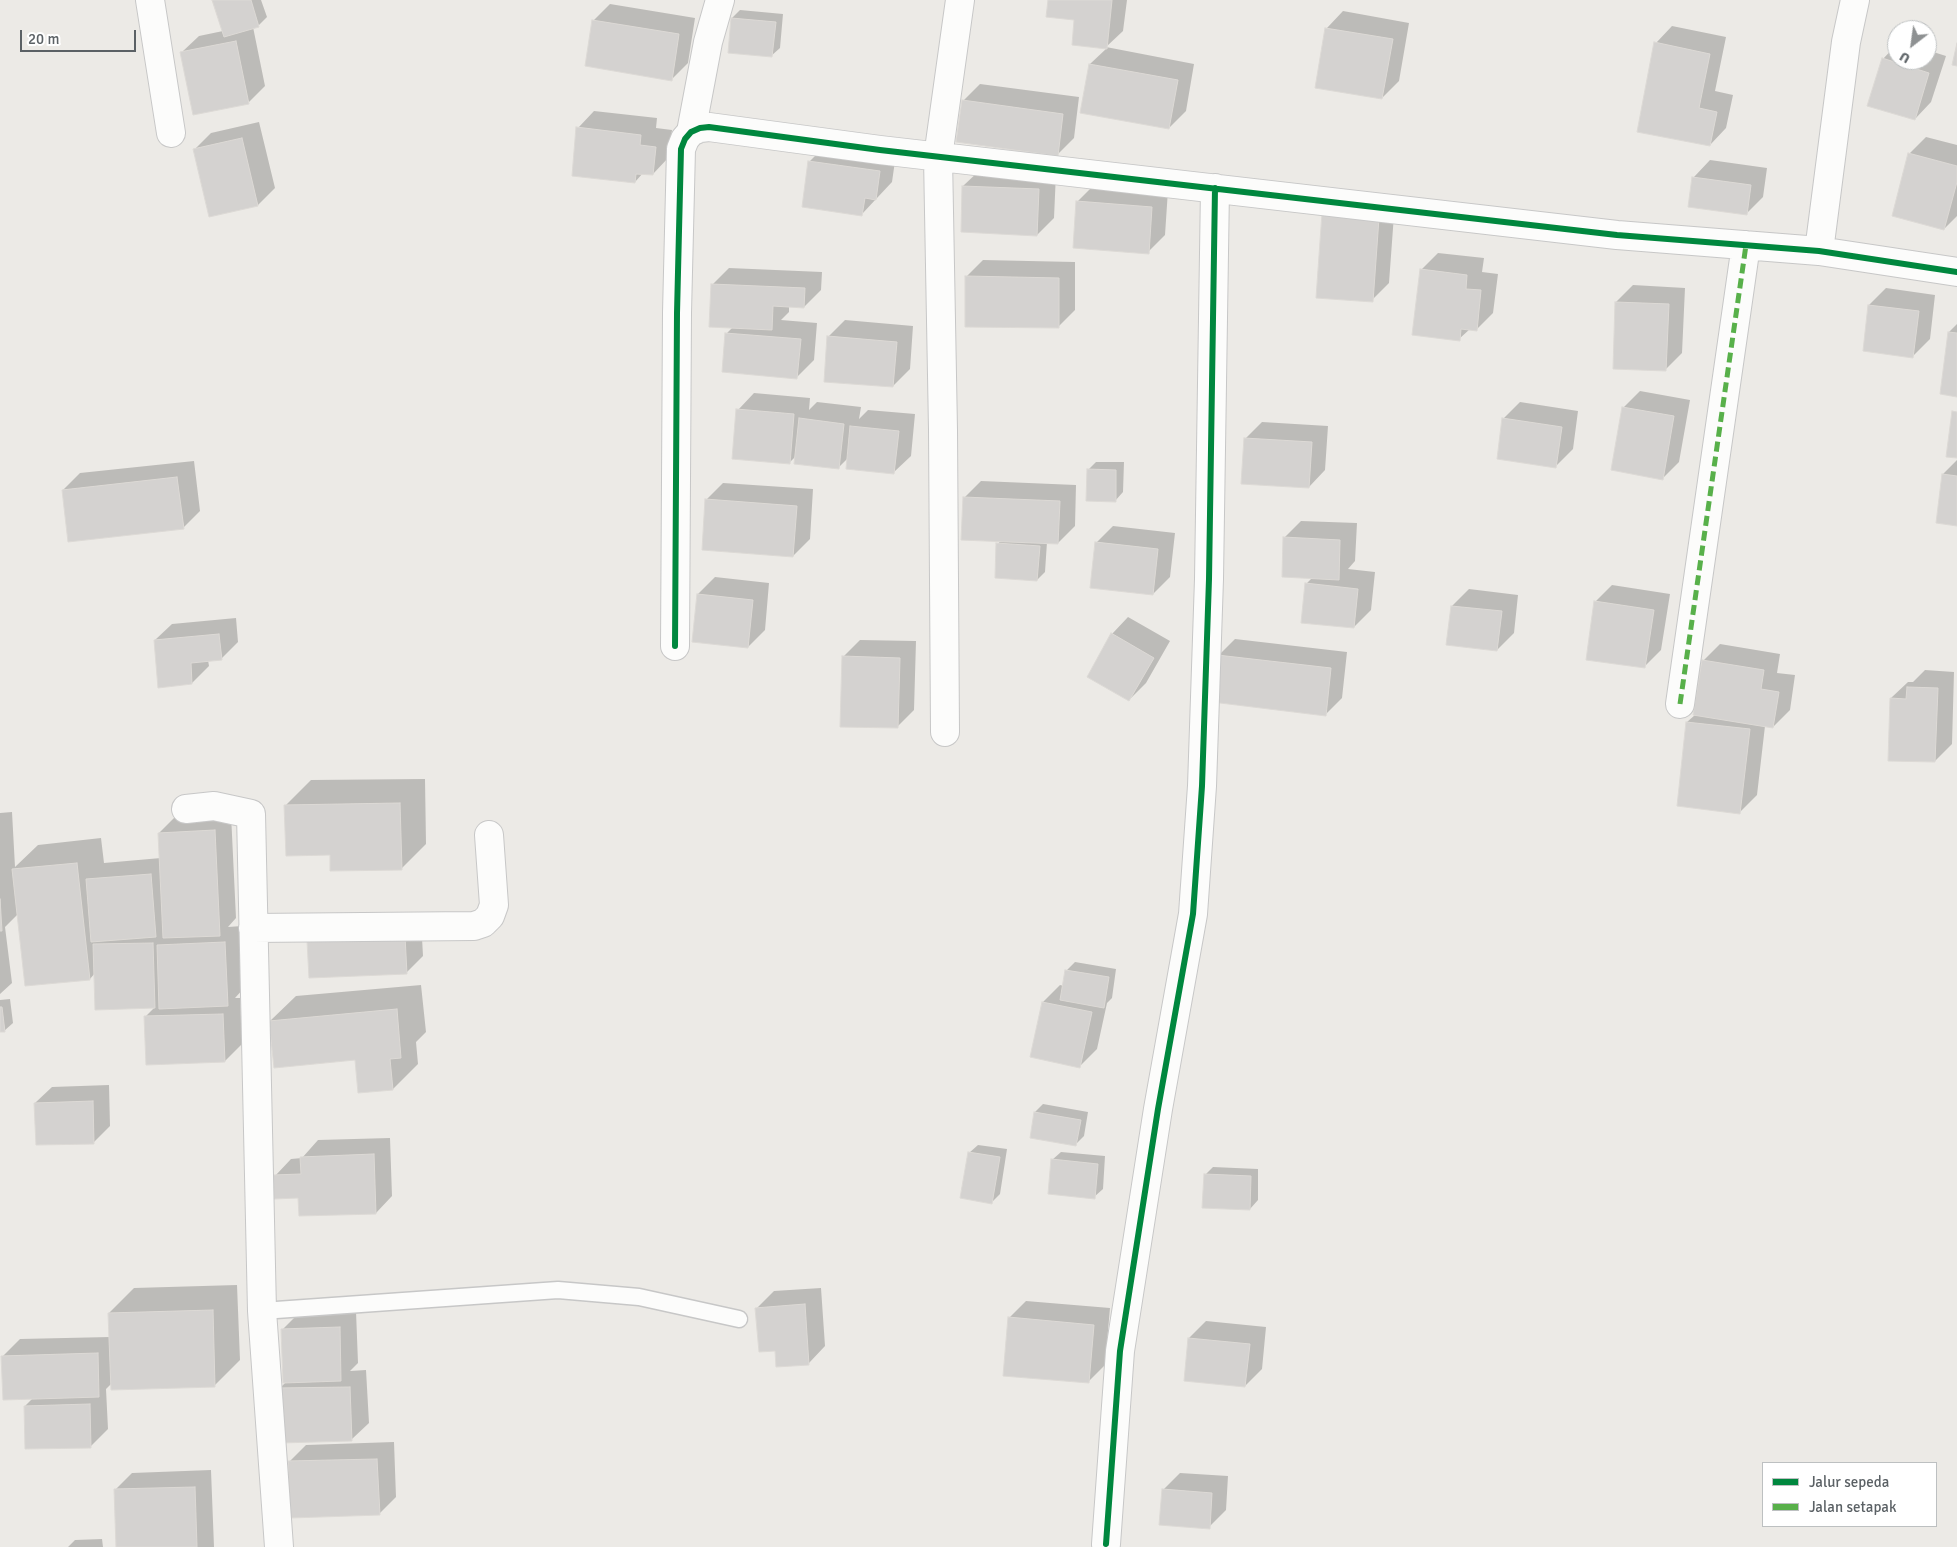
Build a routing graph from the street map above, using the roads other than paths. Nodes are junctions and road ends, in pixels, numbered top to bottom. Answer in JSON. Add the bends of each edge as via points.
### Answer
{"nodes":[{"id":1,"x":150,"y":0,"type":"edge"},
{"id":2,"x":720,"y":0,"type":"edge"},
{"id":3,"x":960,"y":0,"type":"edge"},
{"id":4,"x":1855,"y":0,"type":"edge"},
{"id":5,"x":691,"y":132,"type":"junction"},
{"id":6,"x":171,"y":134,"type":"dead end"},
{"id":7,"x":938,"y":157,"type":"junction"},
{"id":8,"x":1215,"y":188,"type":"junction"},
{"id":9,"x":1746,"y":245,"type":"junction"},
{"id":10,"x":1818,"y":251,"type":"junction"},
{"id":11,"x":1957,"y":272,"type":"edge"},
{"id":12,"x":675,"y":646,"type":"dead end"},
{"id":13,"x":1680,"y":704,"type":"dead end"},
{"id":14,"x":945,"y":732,"type":"dead end"},
{"id":15,"x":186,"y":809,"type":"dead end"},
{"id":16,"x":489,"y":835,"type":"dead end"},
{"id":17,"x":253,"y":928,"type":"junction"},
{"id":18,"x":262,"y":1311,"type":"junction"},
{"id":19,"x":739,"y":1319,"type":"dead end"},
{"id":20,"x":1106,"y":1544,"type":"dead end"},
{"id":21,"x":280,"y":1547,"type":"edge"}],
"edges":[{"from":1,"to":6,"type":"street"},
{"from":2,"to":5,"type":"street","via":[[708,42]]},
{"from":3,"to":7,"type":"street"},
{"from":4,"to":10,"type":"street","via":[[1846,42]]},
{"from":5,"to":7,"type":"street","via":[[709,127]]},
{"from":5,"to":12,"type":"street","via":[[681,149]]},
{"from":7,"to":8,"type":"street"},
{"from":7,"to":14,"type":"street"},
{"from":8,"to":9,"type":"street","via":[[1617,235]]},
{"from":8,"to":20,"type":"street","via":[[1209,579],[1202,786],[1193,914],[1120,1351]]},
{"from":9,"to":10,"type":"street"},
{"from":9,"to":13,"type":"street"},
{"from":10,"to":11,"type":"street"},
{"from":15,"to":17,"type":"street","via":[[214,806],[251,814]]},
{"from":16,"to":17,"type":"street","via":[[494,905],[483,923],[474,926]]},
{"from":17,"to":18,"type":"street"},
{"from":18,"to":19,"type":"lane","via":[[558,1290],[640,1297]]},
{"from":18,"to":21,"type":"street"}]}
